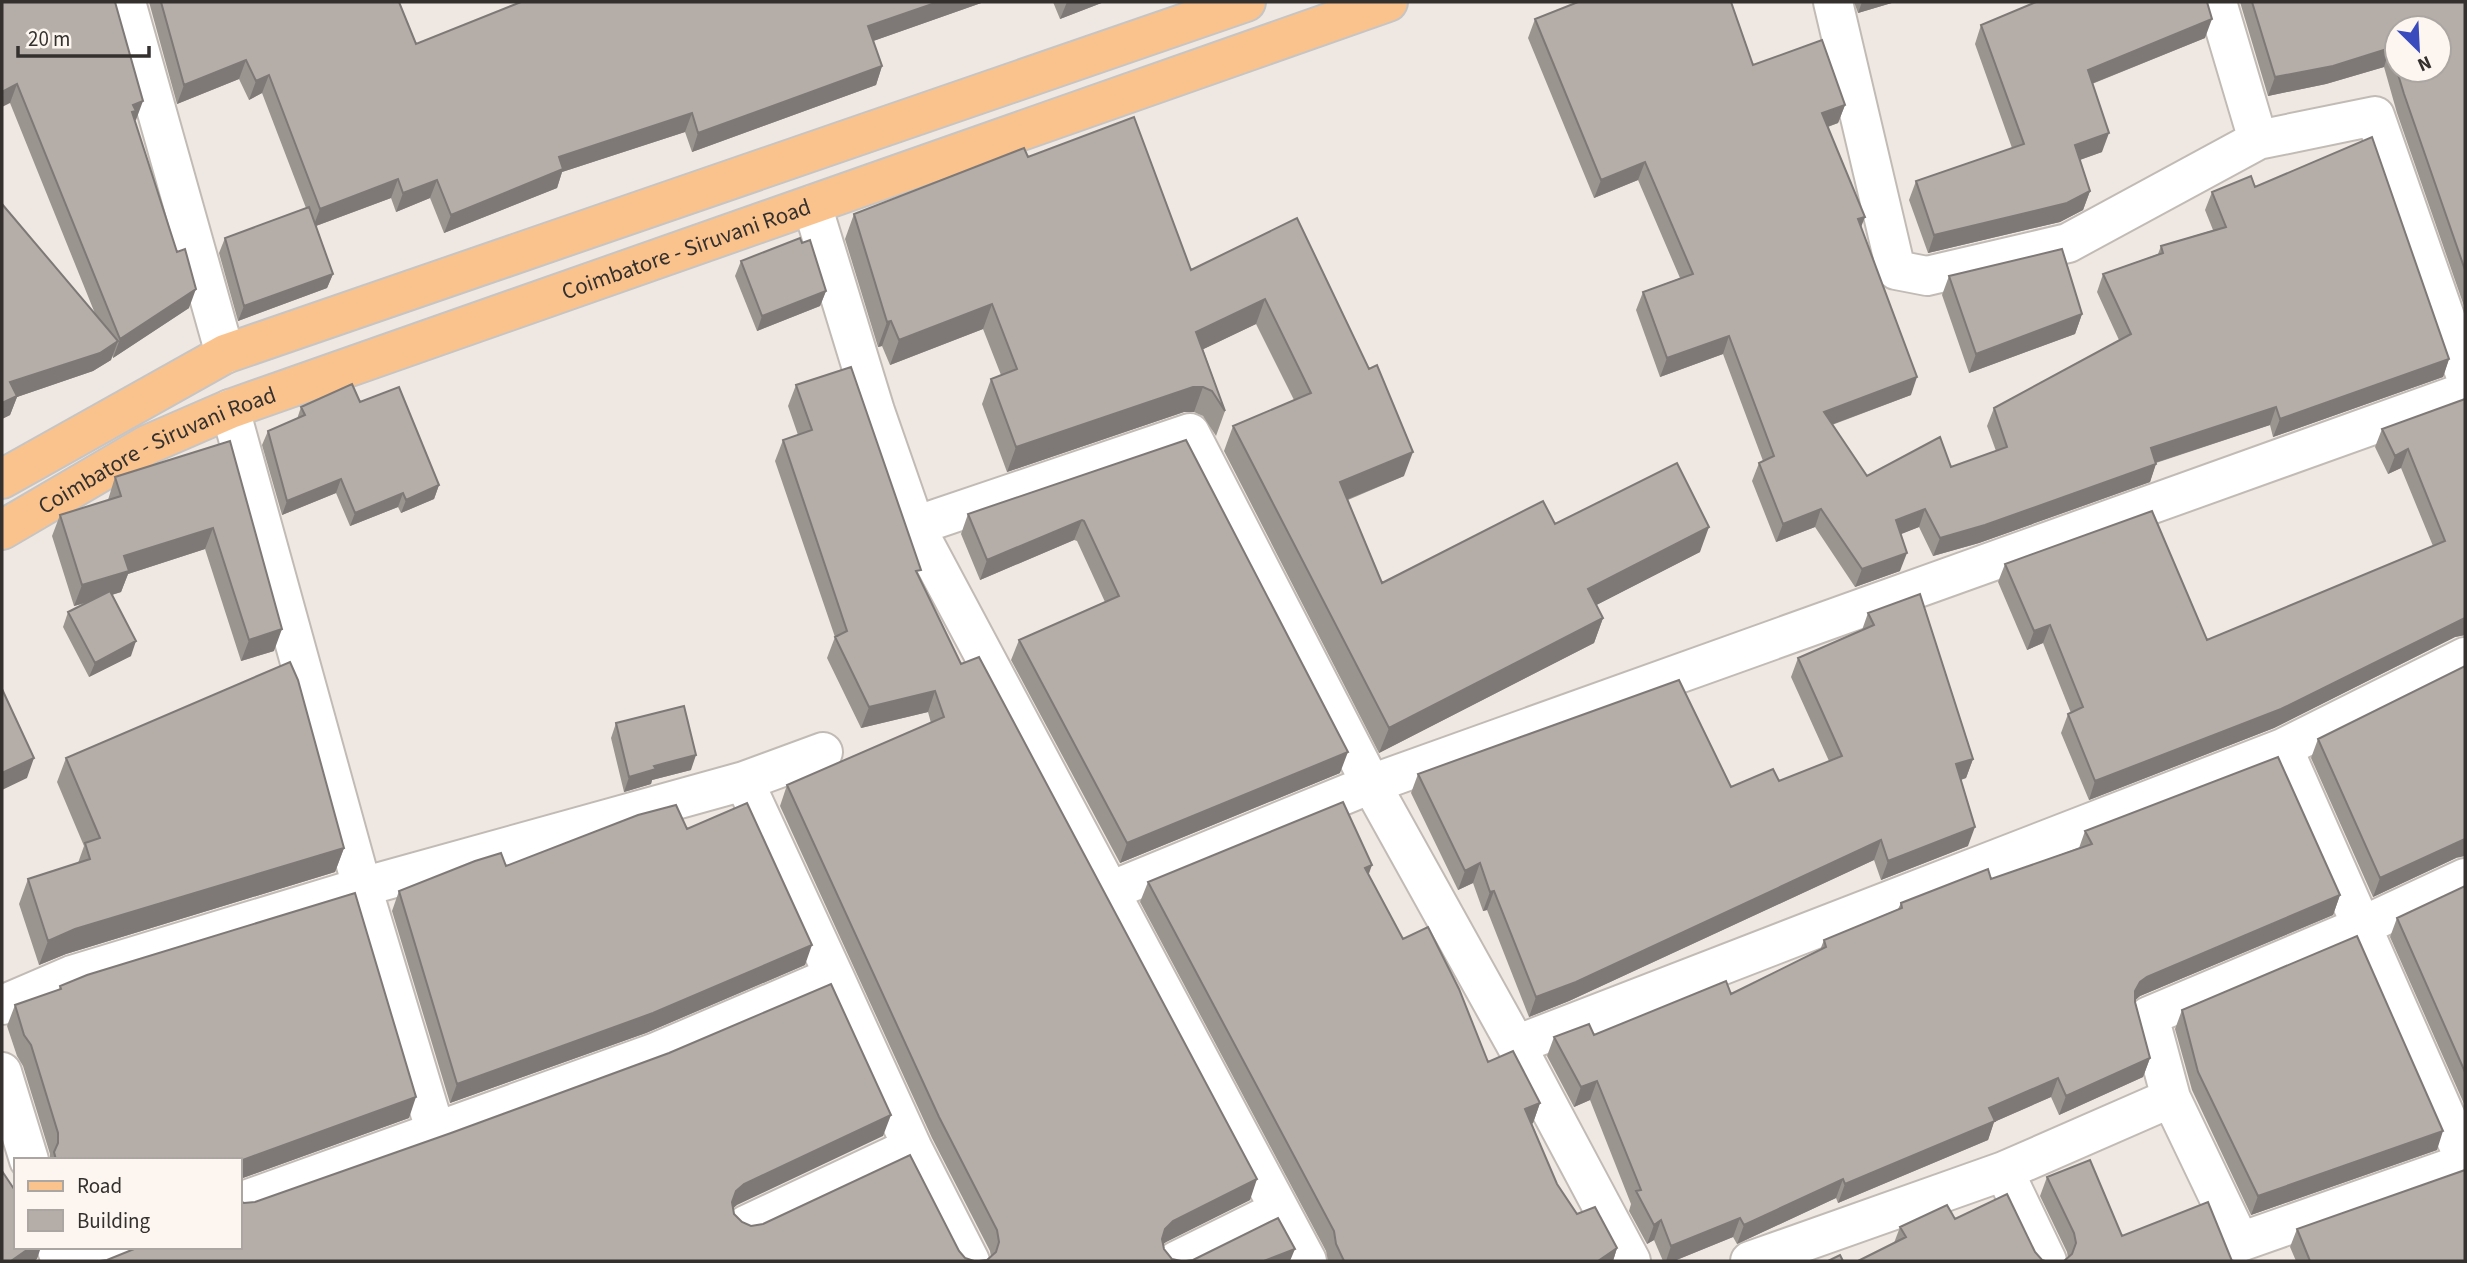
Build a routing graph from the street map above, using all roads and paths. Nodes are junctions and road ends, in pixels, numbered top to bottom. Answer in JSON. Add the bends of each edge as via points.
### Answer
{"nodes":[{"id":1,"x":126,"y":2,"type":"edge"},
{"id":2,"x":1246,"y":2,"type":"edge"},
{"id":3,"x":1388,"y":2,"type":"edge"},
{"id":4,"x":1833,"y":2,"type":"edge"},
{"id":5,"x":2217,"y":2,"type":"edge"},
{"id":6,"x":2258,"y":140,"type":"junction"},
{"id":7,"x":813,"y":205,"type":"junction"},
{"id":8,"x":225,"y":354,"type":"junction"},
{"id":9,"x":2465,"y":374,"type":"edge"},
{"id":10,"x":2465,"y":392,"type":"edge"},
{"id":11,"x":230,"y":409,"type":"junction"},
{"id":12,"x":2,"y":479,"type":"edge"},
{"id":13,"x":915,"y":526,"type":"junction"},
{"id":14,"x":2,"y":530,"type":"edge"},
{"id":15,"x":2465,"y":657,"type":"edge"},
{"id":16,"x":2283,"y":748,"type":"junction"},
{"id":17,"x":823,"y":752,"type":"dead end"},
{"id":18,"x":744,"y":781,"type":"junction"},
{"id":19,"x":1371,"y":784,"type":"junction"},
{"id":20,"x":2465,"y":878,"type":"edge"},
{"id":21,"x":362,"y":887,"type":"junction"},
{"id":22,"x":1110,"y":891,"type":"junction"},
{"id":23,"x":2362,"y":926,"type":"junction"},
{"id":24,"x":834,"y":976,"type":"junction"},
{"id":25,"x":2,"y":1005,"type":"edge"},
{"id":26,"x":1516,"y":1045,"type":"junction"},
{"id":27,"x":2,"y":1072,"type":"edge"},
{"id":28,"x":2171,"y":1098,"type":"junction"},
{"id":29,"x":436,"y":1133,"type":"junction"},
{"id":30,"x":912,"y":1147,"type":"junction"},
{"id":31,"x":28,"y":1158,"type":"edge"},
{"id":32,"x":2465,"y":1162,"type":"edge"},
{"id":33,"x":2004,"y":1171,"type":"junction"},
{"id":34,"x":242,"y":1201,"type":"edge"},
{"id":35,"x":1279,"y":1210,"type":"junction"},
{"id":36,"x":746,"y":1225,"type":"edge"},
{"id":37,"x":121,"y":1249,"type":"edge"},
{"id":38,"x":2244,"y":1252,"type":"edge"},
{"id":39,"x":91,"y":1261,"type":"edge"},
{"id":40,"x":970,"y":1261,"type":"edge"},
{"id":41,"x":1176,"y":1261,"type":"edge"},
{"id":42,"x":1307,"y":1261,"type":"edge"},
{"id":43,"x":1631,"y":1261,"type":"edge"},
{"id":44,"x":1750,"y":1261,"type":"edge"},
{"id":45,"x":2047,"y":1261,"type":"edge"}],
"edges":[{"from":1,"to":8,"type":"street"},
{"from":2,"to":8,"type":"main road"},
{"from":3,"to":7,"type":"main road","name":"Coimbatore - Siruvani Road"},
{"from":4,"to":6,"type":"street","via":[[1896,270],[1927,276],[2068,243]]},
{"from":5,"to":6,"type":"street"},
{"from":6,"to":9,"type":"street","via":[[2375,116]]},
{"from":7,"to":11,"type":"main road","name":"Coimbatore - Siruvani Road"},
{"from":7,"to":13,"type":"street"},
{"from":8,"to":12,"type":"main road"},
{"from":10,"to":19,"type":"street"},
{"from":11,"to":14,"type":"main road","name":"Coimbatore - Siruvani Road","via":[[147,445]]},
{"from":11,"to":21,"type":"street"},
{"from":13,"to":19,"type":"street","via":[[1191,433]]},
{"from":13,"to":22,"type":"street"},
{"from":15,"to":16,"type":"street"},
{"from":16,"to":23,"type":"street"},
{"from":16,"to":26,"type":"street"},
{"from":17,"to":18,"type":"street"},
{"from":18,"to":21,"type":"street"},
{"from":18,"to":24,"type":"street"},
{"from":19,"to":22,"type":"street"},
{"from":19,"to":26,"type":"street"},
{"from":20,"to":23,"type":"street"},
{"from":21,"to":25,"type":"street","via":[[72,975]]},
{"from":21,"to":29,"type":"street"},
{"from":22,"to":35,"type":"street"},
{"from":23,"to":28,"type":"street","via":[[2149,1016]]},
{"from":23,"to":32,"type":"street"},
{"from":24,"to":29,"type":"street","via":[[654,1053]]},
{"from":24,"to":30,"type":"street"},
{"from":26,"to":43,"type":"street"},
{"from":27,"to":31,"type":"street"},
{"from":28,"to":33,"type":"street"},
{"from":28,"to":38,"type":"street"},
{"from":29,"to":34,"type":"street"},
{"from":30,"to":36,"type":"street"},
{"from":30,"to":40,"type":"street"},
{"from":32,"to":38,"type":"street"},
{"from":33,"to":44,"type":"street"},
{"from":33,"to":45,"type":"street"},
{"from":35,"to":41,"type":"street"},
{"from":35,"to":42,"type":"street"},
{"from":37,"to":39,"type":"street"}]}
